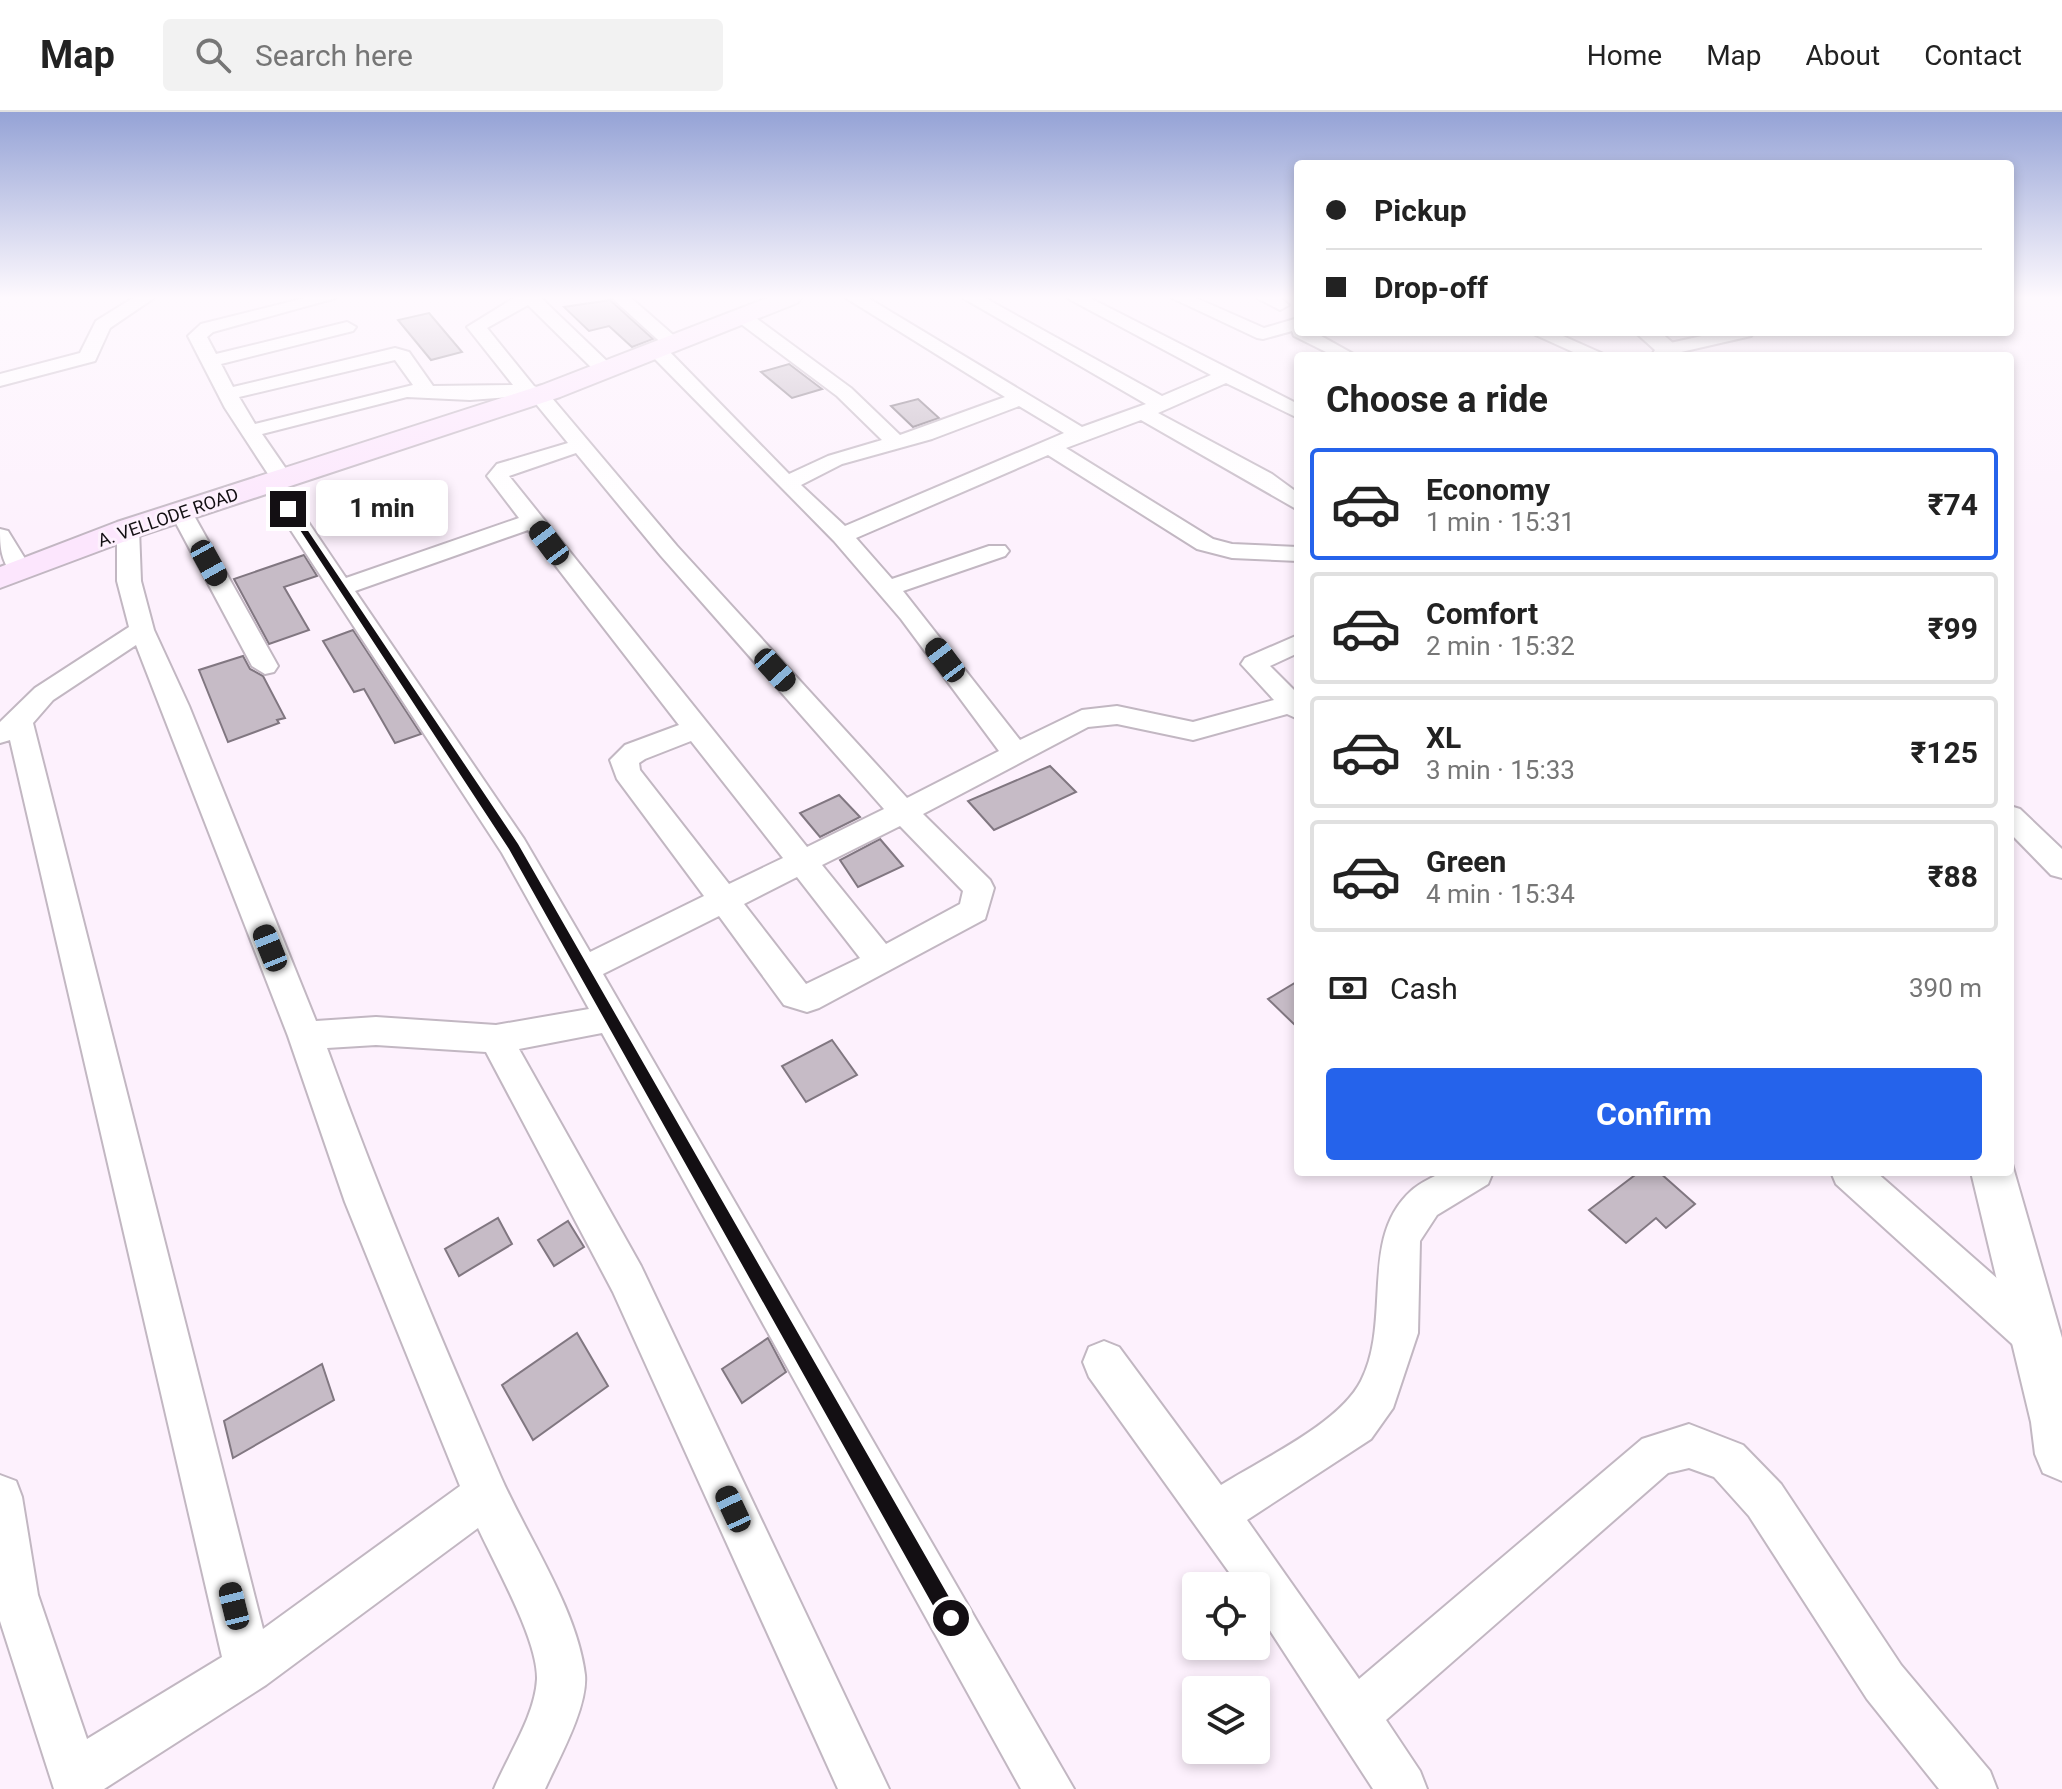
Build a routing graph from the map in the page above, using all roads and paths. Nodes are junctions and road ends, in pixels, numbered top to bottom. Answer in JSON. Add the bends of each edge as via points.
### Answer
{"nodes":[{"id":1,"x":218,"y":376,"type":"edge"},
{"id":2,"x":302,"y":376,"type":"edge"},
{"id":3,"x":416,"y":376,"type":"edge"},
{"id":4,"x":519,"y":376,"type":"edge"},
{"id":5,"x":585,"y":376,"type":"edge"},
{"id":6,"x":691,"y":376,"type":"edge"},
{"id":7,"x":826,"y":376,"type":"edge"},
{"id":8,"x":985,"y":376,"type":"edge"},
{"id":9,"x":1100,"y":376,"type":"edge"},
{"id":10,"x":1224,"y":376,"type":"edge"},
{"id":11,"x":1229,"y":376,"type":"edge"},
{"id":12,"x":426,"y":390,"type":"junction"},
{"id":13,"x":533,"y":392,"type":"junction"},
{"id":14,"x":228,"y":394,"type":"junction"},
{"id":15,"x":1021,"y":398,"type":"junction"},
{"id":16,"x":1152,"y":408,"type":"junction"},
{"id":17,"x":1294,"y":410,"type":"edge"},
{"id":18,"x":250,"y":431,"type":"junction"},
{"id":19,"x":1080,"y":434,"type":"junction"},
{"id":20,"x":896,"y":442,"type":"junction"},
{"id":21,"x":582,"y":445,"type":"junction"},
{"id":22,"x":1050,"y":447,"type":"junction"},
{"id":23,"x":277,"y":481,"type":"junction"},
{"id":24,"x":787,"y":483,"type":"junction"},
{"id":25,"x":1294,"y":500,"type":"edge"},
{"id":26,"x":181,"y":512,"type":"junction"},
{"id":27,"x":532,"y":521,"type":"junction"},
{"id":28,"x":128,"y":529,"type":"junction"},
{"id":29,"x":0,"y":536,"type":"edge"},
{"id":30,"x":842,"y":536,"type":"junction"},
{"id":31,"x":997,"y":551,"type":"dead end"},
{"id":32,"x":1294,"y":554,"type":"edge"},
{"id":33,"x":10,"y":574,"type":"edge"},
{"id":34,"x":340,"y":588,"type":"junction"},
{"id":35,"x":888,"y":588,"type":"junction"},
{"id":36,"x":142,"y":630,"type":"junction"},
{"id":37,"x":1294,"y":645,"type":"edge"},
{"id":38,"x":265,"y":666,"type":"dead end"},
{"id":39,"x":1294,"y":706,"type":"edge"},
{"id":40,"x":1294,"y":707,"type":"edge"},
{"id":41,"x":10,"y":728,"type":"edge"},
{"id":42,"x":696,"y":729,"type":"junction"},
{"id":43,"x":1015,"y":753,"type":"junction"},
{"id":44,"x":903,"y":812,"type":"junction"},
{"id":45,"x":2014,"y":820,"type":"edge"},
{"id":46,"x":803,"y":861,"type":"junction"},
{"id":47,"x":2062,"y":867,"type":"edge"},
{"id":48,"x":724,"y":901,"type":"junction"},
{"id":49,"x":881,"y":962,"type":"junction"},
{"id":50,"x":584,"y":969,"type":"junction"},
{"id":51,"x":612,"y":1018,"type":"junction"},
{"id":52,"x":305,"y":1036,"type":"junction"},
{"id":53,"x":496,"y":1039,"type":"junction"},
{"id":54,"x":1468,"y":1176,"type":"edge"},
{"id":55,"x":1853,"y":1176,"type":"edge"},
{"id":56,"x":1995,"y":1176,"type":"edge"},
{"id":57,"x":2037,"y":1340,"type":"junction"},
{"id":58,"x":1104,"y":1362,"type":"dead end"},
{"id":59,"x":2061,"y":1432,"type":"edge"},
{"id":60,"x":486,"y":1495,"type":"junction"},
{"id":61,"x":0,"y":1497,"type":"edge"},
{"id":62,"x":1215,"y":1514,"type":"junction"},
{"id":63,"x":7,"y":1599,"type":"edge"},
{"id":64,"x":249,"y":1668,"type":"junction"},
{"id":65,"x":1354,"y":1715,"type":"junction"},
{"id":66,"x":78,"y":1782,"type":"edge"},
{"id":67,"x":519,"y":1789,"type":"edge"},
{"id":68,"x":864,"y":1789,"type":"edge"},
{"id":69,"x":1049,"y":1789,"type":"edge"},
{"id":70,"x":1402,"y":1789,"type":"edge"},
{"id":71,"x":1972,"y":1789,"type":"edge"}],
"edges":[{"from":1,"to":14,"type":"street"},
{"from":2,"to":14,"type":"street"},
{"from":3,"to":12,"type":"street"},
{"from":4,"to":13,"type":"street"},
{"from":5,"to":13,"type":"main road","name":"A. VELLODE ROAD"},
{"from":6,"to":24,"type":"street"},
{"from":7,"to":20,"type":"street"},
{"from":8,"to":15,"type":"street"},
{"from":9,"to":16,"type":"street"},
{"from":10,"to":16,"type":"street"},
{"from":11,"to":17,"type":"street"},
{"from":12,"to":13,"type":"street"},
{"from":12,"to":18,"type":"street","via":[[378,396]]},
{"from":13,"to":21,"type":"street"},
{"from":13,"to":23,"type":"main road","name":"A. VELLODE ROAD"},
{"from":14,"to":18,"type":"street"},
{"from":15,"to":19,"type":"street"},
{"from":15,"to":20,"type":"street"},
{"from":16,"to":19,"type":"street"},
{"from":16,"to":25,"type":"street"},
{"from":18,"to":23,"type":"street"},
{"from":19,"to":22,"type":"street"},
{"from":20,"to":24,"type":"street","via":[[835,460]]},
{"from":21,"to":27,"type":"street","via":[[498,472]]},
{"from":21,"to":44,"type":"street","via":[[669,551]]},
{"from":22,"to":30,"type":"street"},
{"from":22,"to":32,"type":"street","via":[[1205,544]]},
{"from":23,"to":26,"type":"main road","name":"A. VELLODE ROAD"},
{"from":23,"to":34,"type":"street"},
{"from":24,"to":30,"type":"street"},
{"from":26,"to":28,"type":"main road","name":"A. VELLODE ROAD"},
{"from":26,"to":38,"type":"street"},
{"from":27,"to":34,"type":"street"},
{"from":27,"to":42,"type":"street"},
{"from":28,"to":33,"type":"main road","name":"A. VELLODE ROAD"},
{"from":28,"to":36,"type":"street","via":[[129,581]]},
{"from":29,"to":33,"type":"street"},
{"from":30,"to":35,"type":"street"},
{"from":31,"to":35,"type":"street"},
{"from":34,"to":50,"type":"street","via":[[514,847]]},
{"from":35,"to":43,"type":"street"},
{"from":36,"to":41,"type":"street","via":[[44,694]]},
{"from":36,"to":52,"type":"street"},
{"from":37,"to":39,"type":"street","via":[[1254,664]]},
{"from":40,"to":43,"type":"street","via":[[1193,731],[1117,715],[1094,716]]},
{"from":41,"to":64,"type":"street"},
{"from":42,"to":46,"type":"street"},
{"from":42,"to":48,"type":"street","via":[[624,760],[627,772]]},
{"from":43,"to":44,"type":"street"},
{"from":44,"to":46,"type":"street"},
{"from":44,"to":49,"type":"street","via":[[979,888],[979,898],[974,911]]},
{"from":45,"to":47,"type":"street"},
{"from":46,"to":48,"type":"street"},
{"from":46,"to":49,"type":"street"},
{"from":48,"to":49,"type":"street","via":[[796,996],[807,999]]},
{"from":48,"to":50,"type":"street"},
{"from":50,"to":51,"type":"street"},
{"from":51,"to":53,"type":"street"},
{"from":51,"to":69,"type":"street"},
{"from":52,"to":53,"type":"street","via":[[376,1031]]},
{"from":52,"to":60,"type":"street","via":[[364,1202]]},
{"from":53,"to":68,"type":"street","via":[[627,1279]]},
{"from":54,"to":62,"type":"street","via":[[1424,1203],[1401,1237],[1398,1333],[1378,1393],[1356,1424]]},
{"from":55,"to":57,"type":"street"},
{"from":56,"to":57,"type":"street"},
{"from":57,"to":59,"type":"street"},
{"from":58,"to":62,"type":"street"},
{"from":60,"to":64,"type":"street"},
{"from":60,"to":67,"type":"street","via":[[550,1632],[561,1678],[552,1716]]},
{"from":61,"to":63,"type":"street"},
{"from":62,"to":65,"type":"street"},
{"from":63,"to":66,"type":"street"},
{"from":64,"to":66,"type":"street"},
{"from":65,"to":70,"type":"street"},
{"from":65,"to":71,"type":"street","via":[[1657,1454],[1689,1446],[1728,1460],[1765,1500],[1884,1682]]}]}
